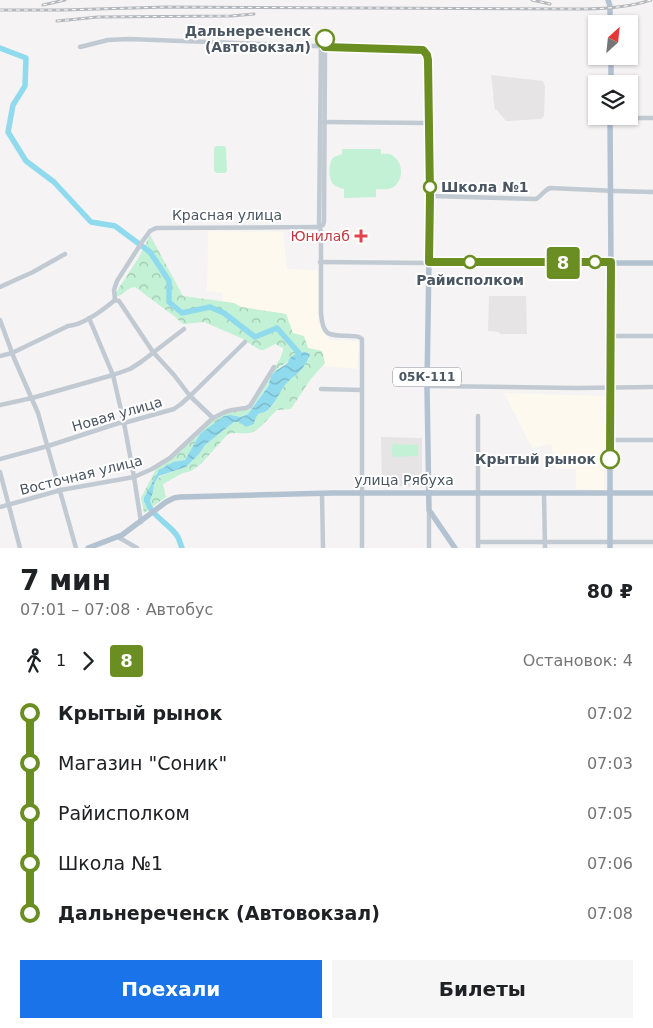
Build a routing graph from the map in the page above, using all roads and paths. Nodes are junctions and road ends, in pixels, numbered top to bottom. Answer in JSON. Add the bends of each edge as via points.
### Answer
{"nodes":[{"id":1,"x":608,"y":0,"type":"edge"},
{"id":2,"x":610,"y":15,"type":"edge"},
{"id":3,"x":80,"y":47,"type":"dead end"},
{"id":4,"x":323,"y":47,"type":"junction"},
{"id":5,"x":423,"y":50,"type":"joint"},
{"id":6,"x":638,"y":118,"type":"edge"},
{"id":7,"x":653,"y":118,"type":"edge"},
{"id":8,"x":323,"y":122,"type":"junction"},
{"id":9,"x":429,"y":123,"type":"junction"},
{"id":10,"x":610,"y":125,"type":"edge"},
{"id":11,"x":610,"y":191,"type":"junction"},
{"id":12,"x":653,"y":192,"type":"edge"},
{"id":13,"x":430,"y":196,"type":"junction"},
{"id":14,"x":319,"y":227,"type":"junction"},
{"id":15,"x":65,"y":254,"type":"dead end"},
{"id":16,"x":320,"y":262,"type":"junction"},
{"id":17,"x":429,"y":262,"type":"junction"},
{"id":18,"x":611,"y":262,"type":"junction"},
{"id":19,"x":653,"y":263,"type":"edge"},
{"id":20,"x":0,"y":287,"type":"edge"},
{"id":21,"x":115,"y":300,"type":"junction"},
{"id":22,"x":90,"y":318,"type":"junction"},
{"id":23,"x":0,"y":320,"type":"edge"},
{"id":24,"x":184,"y":329,"type":"dead end"},
{"id":25,"x":610,"y":336,"type":"junction"},
{"id":26,"x":653,"y":336,"type":"edge"},
{"id":27,"x":245,"y":342,"type":"dead end"},
{"id":28,"x":153,"y":352,"type":"junction"},
{"id":29,"x":12,"y":353,"type":"junction"},
{"id":30,"x":0,"y":356,"type":"edge"},
{"id":31,"x":274,"y":367,"type":"dead end"},
{"id":32,"x":113,"y":375,"type":"junction"},
{"id":33,"x":429,"y":386,"type":"dead end"},
{"id":34,"x":610,"y":387,"type":"junction"},
{"id":35,"x":653,"y":387,"type":"edge"},
{"id":36,"x":321,"y":389,"type":"dead end"},
{"id":37,"x":362,"y":390,"type":"junction"},
{"id":38,"x":190,"y":396,"type":"junction"},
{"id":39,"x":32,"y":398,"type":"junction"},
{"id":40,"x":0,"y":405,"type":"edge"},
{"id":41,"x":478,"y":416,"type":"dead end"},
{"id":42,"x":213,"y":418,"type":"junction"},
{"id":43,"x":124,"y":423,"type":"junction"},
{"id":44,"x":610,"y":440,"type":"junction"},
{"id":45,"x":653,"y":440,"type":"edge"},
{"id":46,"x":48,"y":446,"type":"junction"},
{"id":47,"x":0,"y":459,"type":"edge"},
{"id":48,"x":0,"y":472,"type":"edge"},
{"id":49,"x":134,"y":477,"type":"junction"},
{"id":50,"x":61,"y":490,"type":"junction"},
{"id":51,"x":428,"y":492,"type":"junction"},
{"id":52,"x":478,"y":493,"type":"junction"},
{"id":53,"x":544,"y":493,"type":"junction"},
{"id":54,"x":610,"y":493,"type":"junction"},
{"id":55,"x":653,"y":493,"type":"edge"},
{"id":56,"x":322,"y":494,"type":"junction"},
{"id":57,"x":363,"y":494,"type":"junction"},
{"id":58,"x":8,"y":505,"type":"junction"},
{"id":59,"x":0,"y":507,"type":"edge"},
{"id":60,"x":429,"y":510,"type":"junction"},
{"id":61,"x":141,"y":522,"type":"junction"},
{"id":62,"x":118,"y":537,"type":"junction"},
{"id":63,"x":478,"y":542,"type":"junction"},
{"id":64,"x":653,"y":542,"type":"edge"},
{"id":65,"x":545,"y":545,"type":"edge"},
{"id":66,"x":610,"y":545,"type":"edge"},
{"id":67,"x":20,"y":548,"type":"edge"},
{"id":68,"x":76,"y":548,"type":"edge"},
{"id":69,"x":88,"y":548,"type":"edge"},
{"id":70,"x":137,"y":548,"type":"edge"},
{"id":71,"x":323,"y":548,"type":"edge"},
{"id":72,"x":362,"y":548,"type":"edge"},
{"id":73,"x":429,"y":548,"type":"edge"},
{"id":74,"x":455,"y":548,"type":"edge"},
{"id":75,"x":478,"y":548,"type":"edge"}],
"edges":[{"from":1,"to":2,"type":"main road"},
{"from":3,"to":4,"type":"street","via":[[128,39]]},
{"from":4,"to":5,"type":"street","number":"05К-111"},
{"from":4,"to":8,"type":"street"},
{"from":5,"to":9,"type":"main road","number":"05К-111","via":[[428,60]]},
{"from":6,"to":7,"type":"street"},
{"from":8,"to":9,"type":"street"},
{"from":8,"to":14,"type":"street"},
{"from":9,"to":13,"type":"main road","number":"05К-111"},
{"from":10,"to":11,"type":"main road"},
{"from":11,"to":12,"type":"street"},
{"from":11,"to":13,"type":"street","via":[[550,188],[533,199]]},
{"from":11,"to":18,"type":"main road"},
{"from":13,"to":17,"type":"main road","number":"05К-111"},
{"from":14,"to":16,"type":"street"},
{"from":14,"to":21,"type":"street","name":"Красная улица","via":[[159,227],[150,231],[115,284]]},
{"from":15,"to":20,"type":"street"},
{"from":16,"to":17,"type":"street"},
{"from":16,"to":37,"type":"street","via":[[324,329],[333,335],[362,339]]},
{"from":17,"to":18,"type":"main road"},
{"from":17,"to":51,"type":"main road","number":"05К-111"},
{"from":18,"to":19,"type":"main road"},
{"from":18,"to":25,"type":"main road"},
{"from":21,"to":22,"type":"street"},
{"from":21,"to":28,"type":"street"},
{"from":22,"to":29,"type":"street"},
{"from":22,"to":32,"type":"street"},
{"from":23,"to":29,"type":"street"},
{"from":24,"to":28,"type":"street"},
{"from":25,"to":26,"type":"street"},
{"from":25,"to":34,"type":"main road"},
{"from":27,"to":38,"type":"street","name":"Новая улица"},
{"from":28,"to":32,"type":"street","via":[[135,366]]},
{"from":28,"to":38,"type":"street"},
{"from":29,"to":30,"type":"street"},
{"from":29,"to":39,"type":"street"},
{"from":31,"to":42,"type":"street","name":"Восточная улица","via":[[250,406]]},
{"from":32,"to":39,"type":"street"},
{"from":32,"to":43,"type":"street"},
{"from":33,"to":34,"type":"street"},
{"from":34,"to":35,"type":"street"},
{"from":34,"to":44,"type":"main road"},
{"from":36,"to":37,"type":"street"},
{"from":37,"to":57,"type":"street"},
{"from":38,"to":42,"type":"street"},
{"from":38,"to":43,"type":"street","name":"Новая улица","via":[[174,409]]},
{"from":39,"to":40,"type":"street"},
{"from":39,"to":46,"type":"street"},
{"from":41,"to":52,"type":"street"},
{"from":42,"to":49,"type":"street","name":"Восточная улица","via":[[168,460]]},
{"from":43,"to":46,"type":"street","name":"Новая улица"},
{"from":43,"to":49,"type":"street"},
{"from":44,"to":45,"type":"street"},
{"from":44,"to":54,"type":"main road"},
{"from":46,"to":47,"type":"street","name":"Новая улица"},
{"from":46,"to":50,"type":"street"},
{"from":48,"to":58,"type":"street"},
{"from":49,"to":50,"type":"street","name":"Восточная улица"},
{"from":49,"to":61,"type":"street"},
{"from":50,"to":58,"type":"street","name":"Восточная улица"},
{"from":50,"to":68,"type":"street"},
{"from":51,"to":52,"type":"main road","name":"улица Рябуха"},
{"from":51,"to":57,"type":"main road","name":"улица Рябуха"},
{"from":51,"to":60,"type":"main road","number":"05К-111"},
{"from":52,"to":53,"type":"main road","name":"улица Рябуха"},
{"from":52,"to":63,"type":"street"},
{"from":53,"to":54,"type":"main road","name":"улица Рябуха"},
{"from":53,"to":65,"type":"street"},
{"from":54,"to":55,"type":"main road","name":"улица Рябуха"},
{"from":54,"to":66,"type":"main road"},
{"from":56,"to":57,"type":"main road","name":"улица Рябуха"},
{"from":56,"to":61,"type":"main road","name":"улица Рябуха","via":[[180,497],[170,500]]},
{"from":56,"to":71,"type":"street"},
{"from":57,"to":72,"type":"street"},
{"from":58,"to":59,"type":"street","name":"Восточная улица"},
{"from":58,"to":67,"type":"street"},
{"from":60,"to":73,"type":"street"},
{"from":60,"to":74,"type":"main road"},
{"from":61,"to":62,"type":"main road","name":"улица Рябуха"},
{"from":62,"to":69,"type":"main road","name":"улица Рябуха"},
{"from":62,"to":70,"type":"street"},
{"from":63,"to":65,"type":"street"},
{"from":63,"to":75,"type":"street"},
{"from":64,"to":66,"type":"street"},
{"from":65,"to":66,"type":"street"}]}
